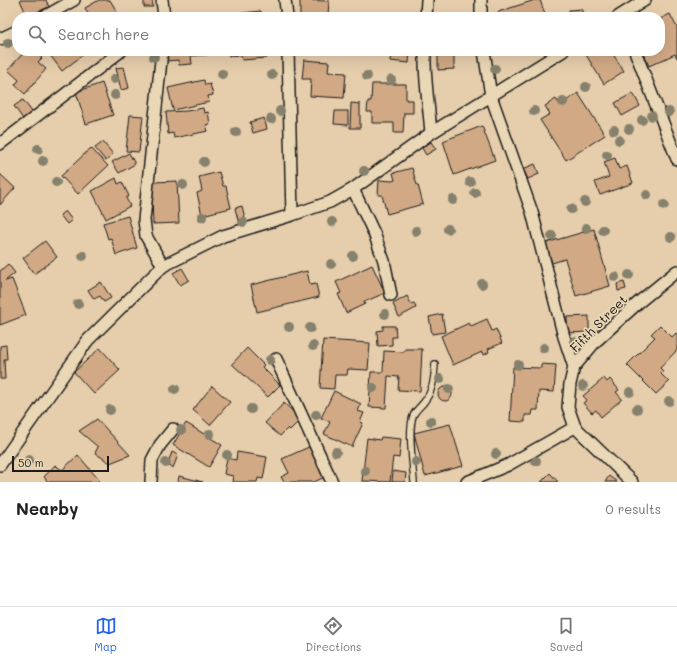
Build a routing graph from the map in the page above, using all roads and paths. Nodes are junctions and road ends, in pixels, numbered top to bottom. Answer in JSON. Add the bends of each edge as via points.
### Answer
{"nodes":[{"id":1,"x":74,"y":0,"type":"edge"},
{"id":2,"x":162,"y":0,"type":"edge"},
{"id":3,"x":286,"y":0,"type":"edge"},
{"id":4,"x":427,"y":0,"type":"edge"},
{"id":5,"x":481,"y":0,"type":"edge"},
{"id":6,"x":645,"y":0,"type":"edge"},
{"id":7,"x":53,"y":12,"type":"edge"},
{"id":8,"x":163,"y":12,"type":"edge"},
{"id":9,"x":287,"y":12,"type":"edge"},
{"id":10,"x":426,"y":12,"type":"edge"},
{"id":11,"x":482,"y":12,"type":"edge"},
{"id":12,"x":627,"y":12,"type":"edge"},
{"id":13,"x":12,"y":33,"type":"edge"},
{"id":14,"x":0,"y":38,"type":"edge"},
{"id":15,"x":115,"y":56,"type":"edge"},
{"id":16,"x":161,"y":56,"type":"edge"},
{"id":17,"x":288,"y":56,"type":"edge"},
{"id":18,"x":425,"y":56,"type":"edge"},
{"id":19,"x":485,"y":56,"type":"edge"},
{"id":20,"x":555,"y":56,"type":"edge"},
{"id":21,"x":637,"y":56,"type":"edge"},
{"id":22,"x":491,"y":96,"type":"junction"},
{"id":23,"x":431,"y":133,"type":"junction"},
{"id":24,"x":0,"y":144,"type":"edge"},
{"id":25,"x":677,"y":159,"type":"edge"},
{"id":26,"x":352,"y":189,"type":"junction"},
{"id":27,"x":292,"y":215,"type":"junction"},
{"id":28,"x":163,"y":266,"type":"junction"},
{"id":29,"x":677,"y":271,"type":"edge"},
{"id":30,"x":391,"y":295,"type":"dead end"},
{"id":31,"x":276,"y":359,"type":"dead end"},
{"id":32,"x":435,"y":364,"type":"dead end"},
{"id":33,"x":574,"y":367,"type":"junction"},
{"id":34,"x":575,"y":427,"type":"junction"},
{"id":35,"x":173,"y":429,"type":"dead end"},
{"id":36,"x":0,"y":465,"type":"edge"},
{"id":37,"x":150,"y":482,"type":"edge"},
{"id":38,"x":332,"y":482,"type":"edge"},
{"id":39,"x":414,"y":482,"type":"edge"},
{"id":40,"x":467,"y":482,"type":"edge"},
{"id":41,"x":632,"y":482,"type":"edge"}],
"edges":[{"from":1,"to":7,"type":"street"},
{"from":2,"to":8,"type":"street"},
{"from":3,"to":9,"type":"street"},
{"from":4,"to":10,"type":"street"},
{"from":5,"to":11,"type":"street"},
{"from":6,"to":12,"type":"street"},
{"from":13,"to":14,"type":"street"},
{"from":15,"to":24,"type":"street"},
{"from":16,"to":28,"type":"street","via":[[144,220],[146,236]]},
{"from":17,"to":27,"type":"street"},
{"from":18,"to":23,"type":"street"},
{"from":19,"to":22,"type":"street"},
{"from":20,"to":22,"type":"street"},
{"from":21,"to":25,"type":"street"},
{"from":22,"to":23,"type":"street"},
{"from":22,"to":33,"type":"street","via":[[532,212]]},
{"from":23,"to":26,"type":"street"},
{"from":26,"to":27,"type":"street","via":[[330,202]]},
{"from":26,"to":30,"type":"street","via":[[374,233],[384,261]]},
{"from":27,"to":28,"type":"street","via":[[223,236]]},
{"from":28,"to":36,"type":"street","via":[[88,340]]},
{"from":29,"to":33,"type":"street","name":"Fifth Street","via":[[638,302],[595,342]]},
{"from":31,"to":38,"type":"street"},
{"from":32,"to":39,"type":"lane","via":[[431,391],[414,414],[410,430]]},
{"from":33,"to":34,"type":"street","name":"Fifth Street","via":[[568,407]]},
{"from":34,"to":40,"type":"street","via":[[508,465]]},
{"from":34,"to":41,"type":"street","name":"Fifth Street"},
{"from":35,"to":37,"type":"street","via":[[152,460]]}]}
